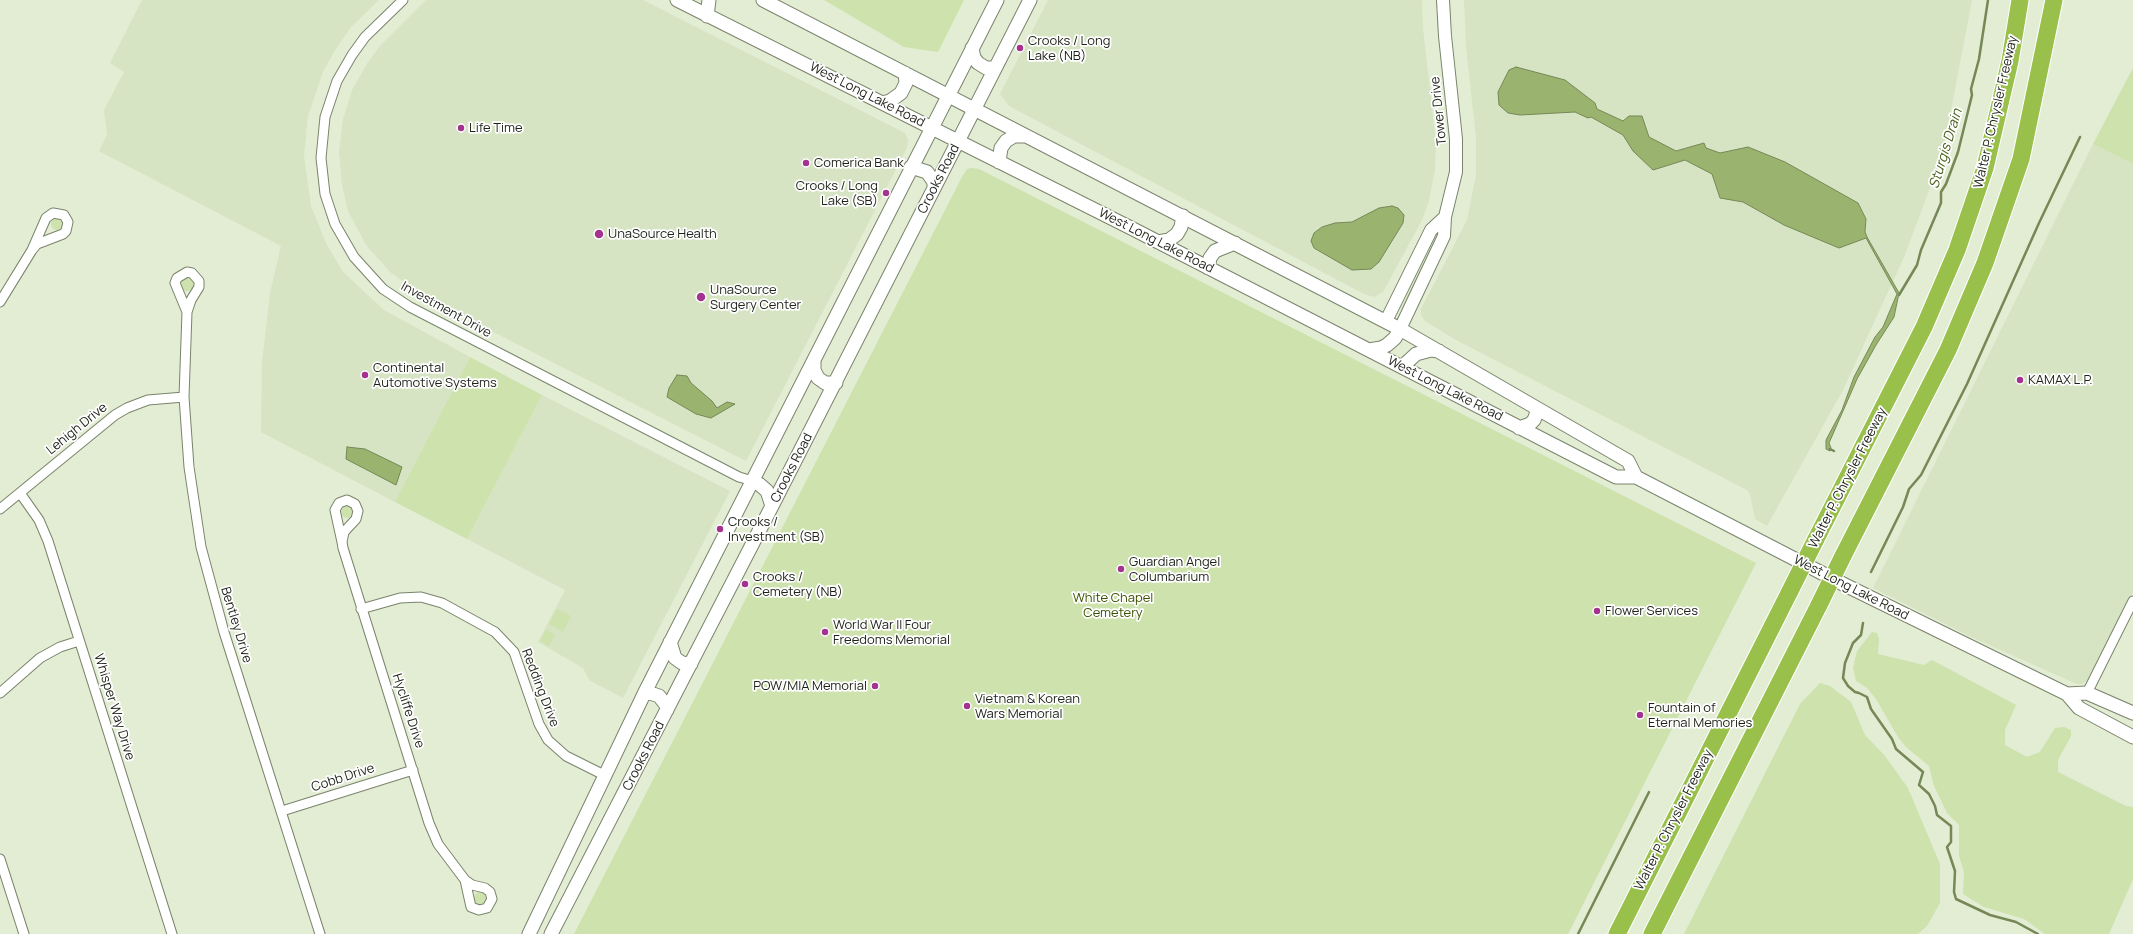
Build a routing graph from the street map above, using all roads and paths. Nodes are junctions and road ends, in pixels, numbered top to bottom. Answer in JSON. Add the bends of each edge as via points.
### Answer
{"nodes":[{"id":1,"x":403,"y":0,"type":"edge"},
{"id":2,"x":677,"y":0,"type":"edge"},
{"id":3,"x":709,"y":0,"type":"edge"},
{"id":4,"x":763,"y":0,"type":"edge"},
{"id":5,"x":997,"y":0,"type":"edge"},
{"id":6,"x":1030,"y":0,"type":"edge"},
{"id":7,"x":1443,"y":0,"type":"edge"},
{"id":8,"x":2020,"y":0,"type":"edge"},
{"id":9,"x":2054,"y":3,"type":"edge"},
{"id":10,"x":707,"y":16,"type":"junction"},
{"id":11,"x":972,"y":48,"type":"junction"},
{"id":12,"x":995,"y":68,"type":"junction"},
{"id":13,"x":905,"y":73,"type":"junction"},
{"id":14,"x":948,"y":95,"type":"junction"},
{"id":15,"x":882,"y":103,"type":"junction"},
{"id":16,"x":975,"y":109,"type":"junction"},
{"id":17,"x":931,"y":128,"type":"junction"},
{"id":18,"x":1026,"y":136,"type":"junction"},
{"id":19,"x":958,"y":141,"type":"junction"},
{"id":20,"x":999,"y":162,"type":"junction"},
{"id":21,"x":911,"y":167,"type":"junction"},
{"id":22,"x":934,"y":188,"type":"junction"},
{"id":23,"x":1183,"y":216,"type":"junction"},
{"id":24,"x":1445,"y":217,"type":"junction"},
{"id":25,"x":1158,"y":242,"type":"junction"},
{"id":26,"x":1236,"y":243,"type":"junction"},
{"id":27,"x":32,"y":250,"type":"junction"},
{"id":28,"x":1208,"y":268,"type":"junction"},
{"id":29,"x":0,"y":302,"type":"edge"},
{"id":30,"x":187,"y":312,"type":"dead end"},
{"id":31,"x":1386,"y":321,"type":"junction"},
{"id":32,"x":1400,"y":328,"type":"junction"},
{"id":33,"x":1369,"y":350,"type":"junction"},
{"id":34,"x":1440,"y":352,"type":"junction"},
{"id":35,"x":814,"y":360,"type":"junction"},
{"id":36,"x":1402,"y":367,"type":"junction"},
{"id":37,"x":836,"y":383,"type":"junction"},
{"id":38,"x":184,"y":397,"type":"junction"},
{"id":39,"x":1538,"y":409,"type":"junction"},
{"id":40,"x":1519,"y":428,"type":"junction"},
{"id":41,"x":1636,"y":477,"type":"junction"},
{"id":42,"x":753,"y":481,"type":"junction"},
{"id":43,"x":20,"y":493,"type":"junction"},
{"id":44,"x":772,"y":506,"type":"junction"},
{"id":45,"x":0,"y":510,"type":"edge"},
{"id":46,"x":342,"y":542,"type":"dead end"},
{"id":47,"x":2133,"y":601,"type":"edge"},
{"id":48,"x":361,"y":609,"type":"junction"},
{"id":49,"x":79,"y":641,"type":"junction"},
{"id":50,"x":670,"y":642,"type":"junction"},
{"id":51,"x":691,"y":664,"type":"junction"},
{"id":52,"x":2087,"y":693,"type":"junction"},
{"id":53,"x":0,"y":694,"type":"edge"},
{"id":54,"x":644,"y":694,"type":"junction"},
{"id":55,"x":2067,"y":694,"type":"junction"},
{"id":56,"x":668,"y":710,"type":"junction"},
{"id":57,"x":2133,"y":713,"type":"edge"},
{"id":58,"x":2133,"y":737,"type":"edge"},
{"id":59,"x":413,"y":770,"type":"junction"},
{"id":60,"x":604,"y":775,"type":"junction"},
{"id":61,"x":282,"y":812,"type":"junction"},
{"id":62,"x":569,"y":851,"type":"junction"},
{"id":63,"x":0,"y":859,"type":"edge"},
{"id":64,"x":586,"y":869,"type":"junction"},
{"id":65,"x":465,"y":880,"type":"dead end"},
{"id":66,"x":24,"y":934,"type":"edge"},
{"id":67,"x":172,"y":934,"type":"edge"},
{"id":68,"x":320,"y":934,"type":"edge"},
{"id":69,"x":529,"y":934,"type":"edge"},
{"id":70,"x":551,"y":934,"type":"edge"},
{"id":71,"x":1617,"y":934,"type":"edge"},
{"id":72,"x":1652,"y":934,"type":"edge"}],
"edges":[{"from":1,"to":42,"type":"street","name":"Investment Drive","via":[[365,38],[352,55],[337,81],[325,117],[321,158],[325,194],[335,224],[354,257],[383,289],[410,308],[733,474]]},
{"from":2,"to":10,"type":"main road","name":"West Long Lake Road"},
{"from":3,"to":10,"type":"main road"},
{"from":4,"to":13,"type":"main road","name":"West Long Lake Road"},
{"from":5,"to":11,"type":"main road","name":"Crooks Road"},
{"from":6,"to":12,"type":"main road","name":"Crooks Road"},
{"from":7,"to":24,"type":"street","name":"Tower Drive","via":[[1457,157],[1454,185]]},
{"from":8,"to":71,"type":"highway","name":"Walter P. Chrysler Freeway","bridge":true,"via":[[2010,61],[1985,168],[1957,250],[1924,327]]},
{"from":9,"to":72,"type":"highway","bridge":true,"via":[[2021,159],[1984,263],[1948,350]]},
{"from":10,"to":15,"type":"main road","name":"West Long Lake Road"},
{"from":11,"to":12,"type":"main road","via":[[978,63],[986,68]]},
{"from":11,"to":14,"type":"main road","name":"Crooks Road"},
{"from":12,"to":16,"type":"main road","name":"Crooks Road"},
{"from":13,"to":14,"type":"main road","name":"West Long Lake Road"},
{"from":13,"to":15,"type":"main road","via":[[906,83],[901,93]]},
{"from":14,"to":16,"type":"main road","name":"West Long Lake Road"},
{"from":14,"to":17,"type":"main road","name":"Crooks Road"},
{"from":15,"to":17,"type":"main road","name":"West Long Lake Road"},
{"from":16,"to":18,"type":"main road","name":"West Long Lake Road"},
{"from":16,"to":19,"type":"main road","name":"Crooks Road"},
{"from":17,"to":19,"type":"main road","name":"West Long Lake Road"},
{"from":17,"to":21,"type":"main road","name":"Crooks Road"},
{"from":18,"to":20,"type":"main road","via":[[1014,136],[1006,141],[1001,148]]},
{"from":18,"to":23,"type":"main road","name":"West Long Lake Road"},
{"from":19,"to":20,"type":"main road","name":"West Long Lake Road"},
{"from":19,"to":22,"type":"main road","name":"Crooks Road"},
{"from":20,"to":25,"type":"main road","name":"West Long Lake Road"},
{"from":21,"to":22,"type":"main road","via":[[927,172],[934,182]]},
{"from":21,"to":35,"type":"main road","name":"Crooks Road"},
{"from":22,"to":37,"type":"main road","name":"Crooks Road"},
{"from":23,"to":25,"type":"main road","via":[[1177,234],[1169,240]]},
{"from":23,"to":26,"type":"main road","name":"West Long Lake Road"},
{"from":24,"to":31,"type":"street","via":[[1431,230]]},
{"from":24,"to":32,"type":"street","name":"Tower Drive","via":[[1444,236]]},
{"from":25,"to":28,"type":"main road","name":"West Long Lake Road"},
{"from":26,"to":28,"type":"main road","via":[[1215,251]]},
{"from":26,"to":31,"type":"main road","name":"West Long Lake Road"},
{"from":27,"to":27,"type":"street","via":[[37,244],[66,231],[68,222],[64,215],[57,212],[49,215]]},
{"from":27,"to":29,"type":"street"},
{"from":28,"to":33,"type":"main road","name":"West Long Lake Road"},
{"from":30,"to":38,"type":"street","name":"Bentley Drive"},
{"from":31,"to":32,"type":"main road","name":"West Long Lake Road"},
{"from":32,"to":33,"type":"main road","via":[[1395,338],[1387,345]]},
{"from":32,"to":34,"type":"main road","name":"West Long Lake Road"},
{"from":33,"to":36,"type":"main road","name":"West Long Lake Road"},
{"from":34,"to":36,"type":"main road","via":[[1431,350],[1416,354]]},
{"from":34,"to":39,"type":"main road","name":"West Long Lake Road"},
{"from":35,"to":37,"type":"main road","via":[[814,370],[818,378]]},
{"from":35,"to":42,"type":"main road","name":"Crooks Road"},
{"from":36,"to":40,"type":"main road","name":"West Long Lake Road"},
{"from":37,"to":44,"type":"main road","name":"Crooks Road"},
{"from":38,"to":43,"type":"street","name":"Lehigh Drive","via":[[157,399],[121,411]]},
{"from":38,"to":61,"type":"street","name":"Bentley Drive","via":[[189,467],[201,547],[224,632]]},
{"from":39,"to":40,"type":"main road","via":[[1530,424]]},
{"from":39,"to":41,"type":"main road","name":"West Long Lake Road","via":[[1628,461]]},
{"from":40,"to":41,"type":"main road","name":"West Long Lake Road","via":[[1616,477]]},
{"from":41,"to":55,"type":"main road","name":"West Long Lake Road","via":[[1851,588]]},
{"from":42,"to":44,"type":"main road","via":[[767,491]]},
{"from":42,"to":50,"type":"main road","name":"Crooks Road"},
{"from":43,"to":45,"type":"street","name":"Lehigh Drive"},
{"from":43,"to":49,"type":"street","name":"Whisper Way Drive","via":[[44,530]]},
{"from":44,"to":51,"type":"main road","name":"Crooks Road"},
{"from":46,"to":48,"type":"street","name":"Hycliffe Drive"},
{"from":47,"to":52,"type":"street"},
{"from":48,"to":59,"type":"street","name":"Hycliffe Drive"},
{"from":48,"to":60,"type":"street","name":"Redding Drive","via":[[395,599],[421,597],[449,606],[495,632],[514,652],[539,724],[548,740],[566,756]]},
{"from":49,"to":53,"type":"street","via":[[60,647],[40,658]]},
{"from":49,"to":67,"type":"street","name":"Whisper Way Drive"},
{"from":50,"to":51,"type":"main road","via":[[675,658],[682,663]]},
{"from":50,"to":54,"type":"main road","name":"Crooks Road"},
{"from":51,"to":56,"type":"main road","name":"Crooks Road"},
{"from":52,"to":55,"type":"main road","name":"West Long Lake Road"},
{"from":52,"to":57,"type":"main road","name":"West Long Lake Road"},
{"from":54,"to":56,"type":"main road","via":[[659,696]]},
{"from":54,"to":60,"type":"main road","name":"Crooks Road"},
{"from":55,"to":58,"type":"main road","name":"West Long Lake Road","via":[[2079,708]]},
{"from":56,"to":64,"type":"main road","name":"Crooks Road"},
{"from":59,"to":61,"type":"street","name":"Cobb Drive"},
{"from":59,"to":65,"type":"street","name":"Hycliffe Drive","via":[[438,844]]},
{"from":60,"to":62,"type":"main road","name":"Crooks Road"},
{"from":61,"to":68,"type":"street","name":"Bentley Drive"},
{"from":62,"to":64,"type":"main road","via":[[572,863],[578,868]]},
{"from":62,"to":69,"type":"main road","name":"Crooks Road"},
{"from":63,"to":66,"type":"street"},
{"from":64,"to":70,"type":"main road","name":"Crooks Road"}]}
